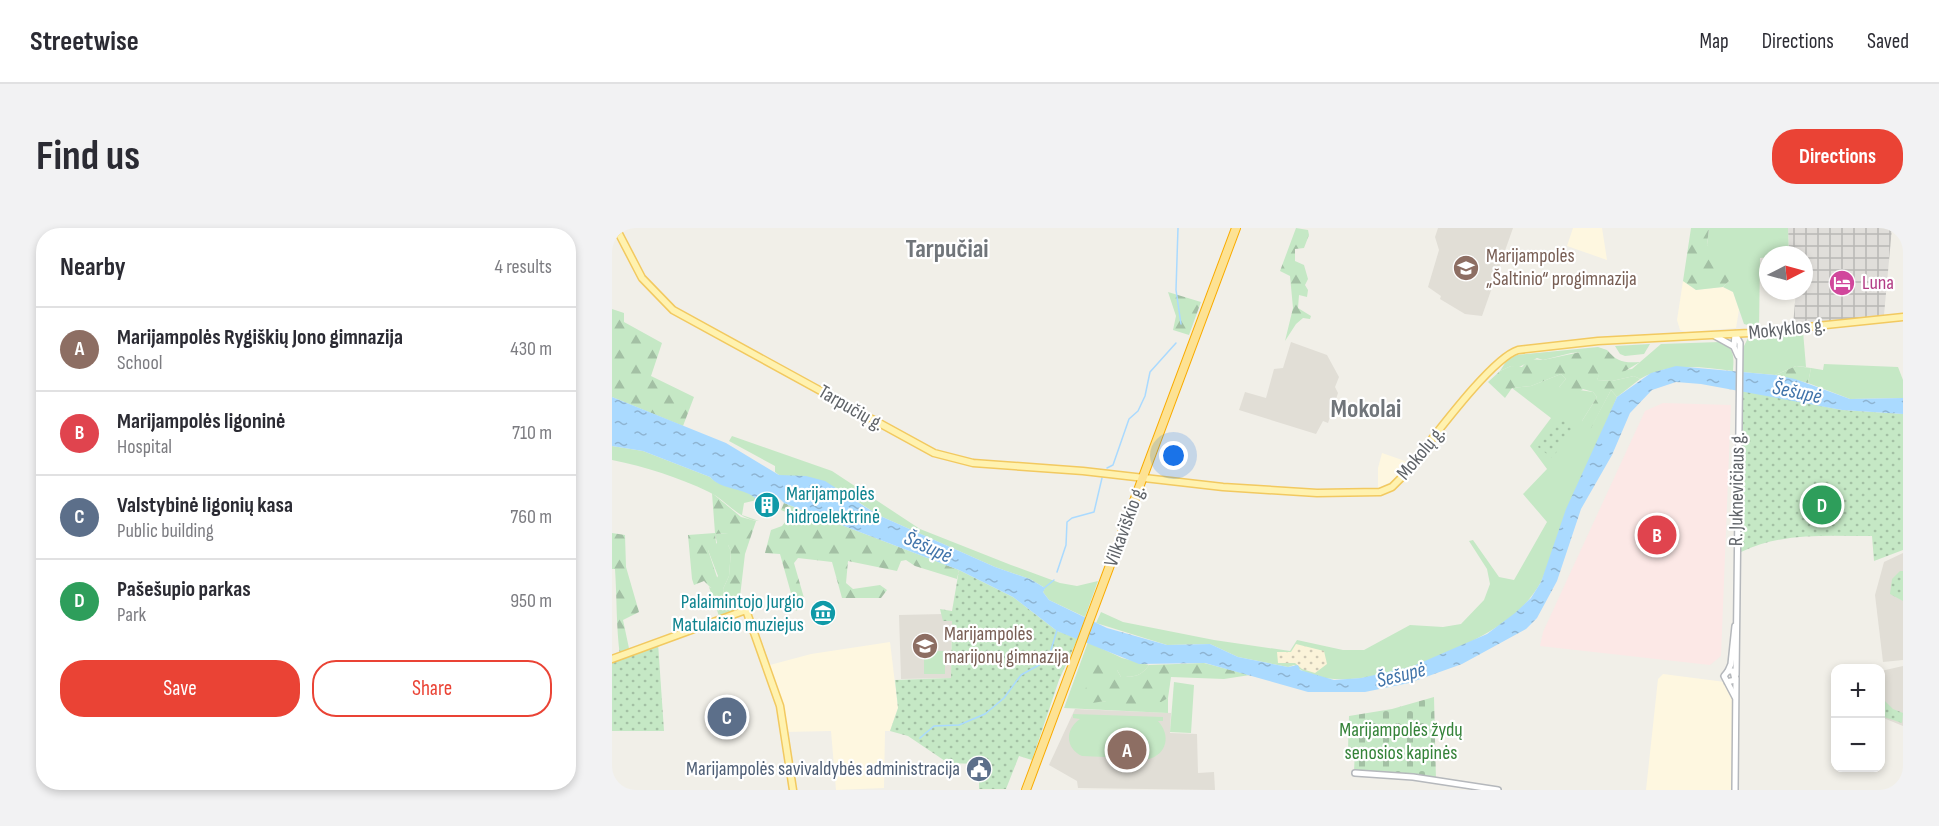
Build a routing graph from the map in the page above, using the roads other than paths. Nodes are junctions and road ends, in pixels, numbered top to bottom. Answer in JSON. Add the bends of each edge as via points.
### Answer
{"nodes":[{"id":1,"x":616,"y":228,"type":"edge"},
{"id":2,"x":1236,"y":228,"type":"edge"},
{"id":3,"x":1903,"y":317,"type":"edge"},
{"id":4,"x":1749,"y":333,"type":"junction"},
{"id":5,"x":1735,"y":334,"type":"junction"},
{"id":6,"x":1714,"y":335,"type":"junction"},
{"id":7,"x":1671,"y":338,"type":"joint"},
{"id":8,"x":1740,"y":343,"type":"junction"},
{"id":9,"x":1734,"y":347,"type":"junction"},
{"id":10,"x":1738,"y":359,"type":"junction"},
{"id":11,"x":1142,"y":479,"type":"junction"},
{"id":12,"x":1736,"y":621,"type":"junction"},
{"id":13,"x":612,"y":659,"type":"edge"},
{"id":14,"x":1728,"y":671,"type":"junction"},
{"id":15,"x":1736,"y":676,"type":"junction"},
{"id":16,"x":1727,"y":682,"type":"junction"},
{"id":17,"x":1735,"y":698,"type":"junction"},
{"id":18,"x":1355,"y":773,"type":"dead end"},
{"id":19,"x":793,"y":790,"type":"edge"},
{"id":20,"x":1026,"y":790,"type":"edge"},
{"id":21,"x":1498,"y":790,"type":"edge"},
{"id":22,"x":1735,"y":790,"type":"edge"}],
"edges":[{"from":1,"to":11,"type":"main road","name":"Tarpučių g.","via":[[642,278],[673,310],[916,445],[972,463]]},
{"from":2,"to":11,"type":"highway","name":"Vilkaviškio g."},
{"from":3,"to":4,"type":"main road","name":"Mokyklos g."},
{"from":4,"to":5,"type":"main road","name":"Mokyklos g."},
{"from":4,"to":8,"type":"street"},
{"from":5,"to":6,"type":"main road","name":"Mokyklos g."},
{"from":5,"to":8,"type":"street"},
{"from":5,"to":9,"type":"street","name":"R. Juknevičiaus g."},
{"from":6,"to":7,"type":"main road","name":"Mokyklos g."},
{"from":6,"to":9,"type":"street"},
{"from":7,"to":11,"type":"main road","name":"Mokolų g.","via":[[1511,352],[1486,374],[1401,478],[1386,490],[1317,493]]},
{"from":8,"to":10,"type":"street","name":"R. Juknevičiaus g."},
{"from":9,"to":10,"type":"street","name":"R. Juknevičiaus g."},
{"from":10,"to":12,"type":"street","name":"R. Juknevičiaus g."},
{"from":11,"to":20,"type":"highway","name":"Vilkaviškio g."},
{"from":12,"to":14,"type":"street","name":"R. Juknevičiaus g."},
{"from":12,"to":15,"type":"street","name":"R. Juknevičiaus g."},
{"from":13,"to":19,"type":"main road","via":[[746,610],[780,706]]},
{"from":14,"to":15,"type":"street"},
{"from":14,"to":16,"type":"street","via":[[1724,676]]},
{"from":15,"to":16,"type":"street"},
{"from":15,"to":17,"type":"street","name":"R. Juknevičiaus g."},
{"from":16,"to":17,"type":"street","name":"R. Juknevičiaus g."},
{"from":17,"to":22,"type":"street","name":"R. Juknevičiaus g."},
{"from":18,"to":21,"type":"street"}]}
